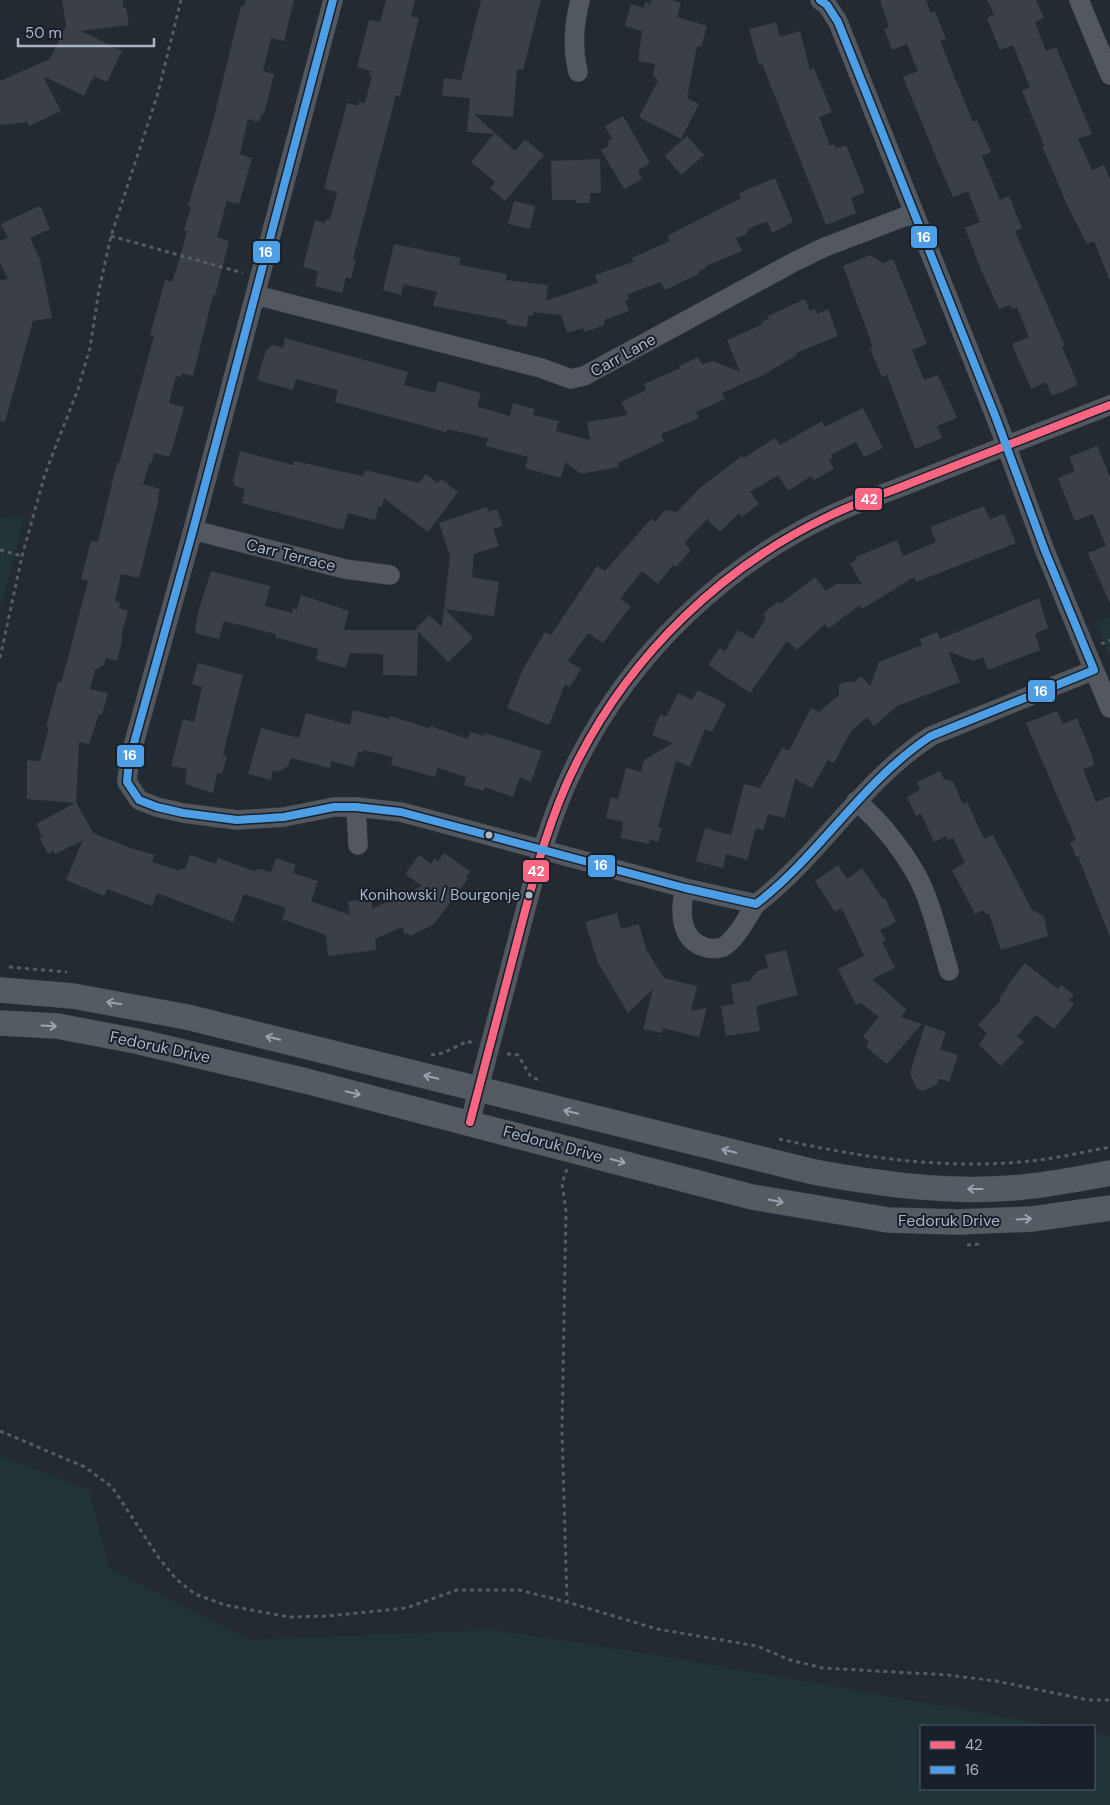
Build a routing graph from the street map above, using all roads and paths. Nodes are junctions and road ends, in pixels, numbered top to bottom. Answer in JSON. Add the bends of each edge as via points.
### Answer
{"nodes":[{"id":1,"x":181,"y":0,"type":"edge"},
{"id":2,"x":333,"y":0,"type":"edge"},
{"id":3,"x":580,"y":0,"type":"edge"},
{"id":4,"x":820,"y":0,"type":"edge"},
{"id":5,"x":1079,"y":0,"type":"edge"},
{"id":6,"x":578,"y":72,"type":"dead end"},
{"id":7,"x":1110,"y":75,"type":"edge"},
{"id":8,"x":914,"y":213,"type":"junction"},
{"id":9,"x":112,"y":236,"type":"junction"},
{"id":10,"x":257,"y":286,"type":"junction"},
{"id":11,"x":1110,"y":405,"type":"edge"},
{"id":12,"x":1006,"y":445,"type":"junction"},
{"id":13,"x":193,"y":530,"type":"junction"},
{"id":14,"x":0,"y":550,"type":"edge"},
{"id":15,"x":22,"y":556,"type":"junction"},
{"id":16,"x":390,"y":575,"type":"dead end"},
{"id":17,"x":0,"y":658,"type":"edge"},
{"id":18,"x":1094,"y":670,"type":"junction"},
{"id":19,"x":1110,"y":708,"type":"edge"},
{"id":20,"x":856,"y":801,"type":"junction"},
{"id":21,"x":356,"y":807,"type":"junction"},
{"id":22,"x":358,"y":845,"type":"dead end"},
{"id":23,"x":544,"y":849,"type":"junction"},
{"id":24,"x":685,"y":888,"type":"junction"},
{"id":25,"x":756,"y":904,"type":"junction"},
{"id":26,"x":949,"y":971,"type":"dead end"},
{"id":27,"x":0,"y":990,"type":"edge"},
{"id":28,"x":0,"y":1023,"type":"edge"},
{"id":29,"x":489,"y":1048,"type":"junction"},
{"id":30,"x":549,"y":1083,"type":"dead end"},
{"id":31,"x":478,"y":1089,"type":"junction"},
{"id":32,"x":470,"y":1122,"type":"junction"},
{"id":33,"x":776,"y":1139,"type":"dead end"},
{"id":34,"x":1110,"y":1147,"type":"edge"},
{"id":35,"x":567,"y":1167,"type":"dead end"},
{"id":36,"x":1110,"y":1173,"type":"edge"},
{"id":37,"x":1110,"y":1208,"type":"edge"},
{"id":38,"x":0,"y":1431,"type":"edge"},
{"id":39,"x":567,"y":1602,"type":"junction"},
{"id":40,"x":1110,"y":1700,"type":"edge"}],
"edges":[{"from":1,"to":9,"type":"path","via":[[158,93]]},
{"from":2,"to":10,"type":"street"},
{"from":3,"to":6,"type":"street","via":[[573,40]]},
{"from":4,"to":8,"type":"street","via":[[838,22]]},
{"from":5,"to":7,"type":"street"},
{"from":8,"to":10,"type":"street","name":"Carr Lane","via":[[825,247],[584,376],[571,379]]},
{"from":8,"to":12,"type":"street"},
{"from":9,"to":10,"type":"path"},
{"from":9,"to":15,"type":"path","via":[[90,348],[45,474]]},
{"from":10,"to":13,"type":"street"},
{"from":11,"to":12,"type":"street"},
{"from":12,"to":18,"type":"street"},
{"from":12,"to":23,"type":"street","via":[[830,516],[766,552],[712,590],[659,642],[606,712],[578,760]]},
{"from":13,"to":16,"type":"street","name":"Carr Terrace","via":[[345,569]]},
{"from":13,"to":21,"type":"street","via":[[128,761],[127,782],[139,800],[211,818],[261,819]]},
{"from":14,"to":15,"type":"path"},
{"from":15,"to":17,"type":"path"},
{"from":18,"to":19,"type":"street"},
{"from":18,"to":20,"type":"street","via":[[931,736],[895,762]]},
{"from":20,"to":25,"type":"street","via":[[776,889]]},
{"from":20,"to":26,"type":"street","via":[[869,811],[915,873],[925,893]]},
{"from":21,"to":22,"type":"street"},
{"from":21,"to":23,"type":"street","via":[[409,814]]},
{"from":23,"to":24,"type":"street"},
{"from":23,"to":29,"type":"street"},
{"from":24,"to":25,"type":"street"},
{"from":24,"to":25,"type":"street","via":[[681,902],[686,932],[696,945],[709,949],[722,947],[732,938]]},
{"from":31,"to":27,"type":"main road","name":"Fedoruk Drive","one_way":true,"via":[[187,1017],[73,996]]},
{"from":28,"to":32,"type":"main road","name":"Fedoruk Drive","one_way":true,"via":[[57,1026],[136,1041]]},
{"from":29,"to":30,"type":"path","via":[[518,1055],[531,1076]]},
{"from":29,"to":31,"type":"street"},
{"from":31,"to":32,"type":"street"},
{"from":36,"to":31,"type":"main road","name":"Fedoruk Drive","one_way":true,"via":[[1012,1188],[924,1187],[870,1182],[814,1172]]},
{"from":32,"to":37,"type":"main road","name":"Fedoruk Drive","one_way":true,"via":[[752,1197],[888,1220],[1032,1219]]},
{"from":33,"to":34,"type":"path","via":[[893,1160],[952,1165],[1032,1161]]},
{"from":35,"to":39,"type":"path","via":[[562,1183],[566,1211],[562,1430]]},
{"from":38,"to":39,"type":"path","via":[[85,1467],[112,1487],[176,1579],[195,1594],[225,1605],[289,1618],[406,1608],[456,1590],[518,1590]]},
{"from":39,"to":40,"type":"path","via":[[657,1629],[757,1646],[790,1660],[822,1668],[948,1675],[996,1681],[1088,1700]]}]}
